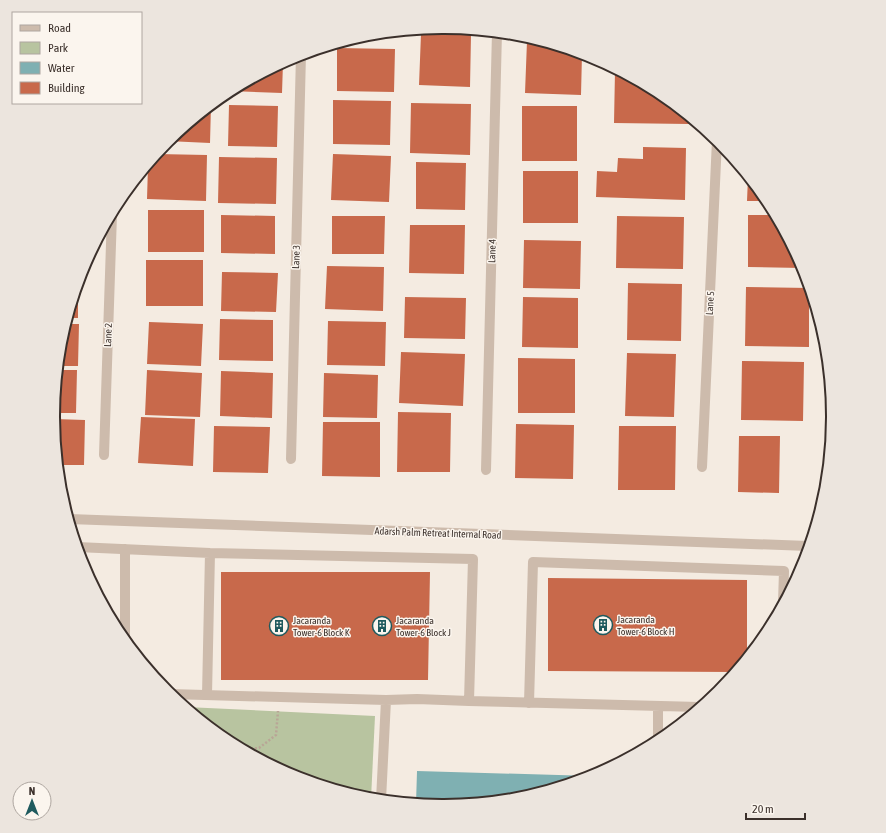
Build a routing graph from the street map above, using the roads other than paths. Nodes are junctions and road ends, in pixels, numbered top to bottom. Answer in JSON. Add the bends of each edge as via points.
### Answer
{"nodes":[{"id":1,"x":497,"y":38,"type":"edge"},
{"id":2,"x":301,"y":62,"type":"edge"},
{"id":3,"x":717,"y":150,"type":"edge"},
{"id":4,"x":112,"y":226,"type":"edge"},
{"id":5,"x":104,"y":455,"type":"dead end"},
{"id":6,"x":290,"y":459,"type":"dead end"},
{"id":7,"x":702,"y":467,"type":"dead end"},
{"id":8,"x":486,"y":470,"type":"dead end"},
{"id":9,"x":75,"y":519,"type":"edge"},
{"id":10,"x":84,"y":547,"type":"edge"},
{"id":11,"x":802,"y":548,"type":"edge"},
{"id":12,"x":126,"y":549,"type":"junction"},
{"id":13,"x":210,"y":552,"type":"junction"},
{"id":14,"x":783,"y":591,"type":"edge"},
{"id":15,"x":125,"y":629,"type":"edge"},
{"id":16,"x":181,"y":694,"type":"edge"},
{"id":17,"x":207,"y":695,"type":"junction"},
{"id":18,"x":386,"y":700,"type":"junction"},
{"id":19,"x":469,"y":702,"type":"junction"},
{"id":20,"x":528,"y":703,"type":"junction"},
{"id":21,"x":658,"y":706,"type":"junction"},
{"id":22,"x":692,"y":707,"type":"edge"},
{"id":23,"x":658,"y":734,"type":"edge"},
{"id":24,"x":381,"y":794,"type":"edge"}],
"edges":[{"from":1,"to":8,"type":"street","name":"Lane 4"},
{"from":2,"to":6,"type":"street","name":"Lane 3"},
{"from":3,"to":7,"type":"street","name":"Lane 5"},
{"from":4,"to":5,"type":"street","name":"Lane 2"},
{"from":9,"to":11,"type":"street","name":"Adarsh Palm Retreat Internal Road"},
{"from":10,"to":12,"type":"street"},
{"from":12,"to":13,"type":"street"},
{"from":12,"to":15,"type":"street"},
{"from":13,"to":17,"type":"street"},
{"from":13,"to":19,"type":"street","via":[[473,559]]},
{"from":14,"to":20,"type":"street","via":[[784,570],[533,562]]},
{"from":16,"to":17,"type":"street"},
{"from":17,"to":18,"type":"street"},
{"from":18,"to":19,"type":"street","via":[[417,698]]},
{"from":18,"to":24,"type":"street"},
{"from":19,"to":20,"type":"street"},
{"from":20,"to":21,"type":"street"},
{"from":21,"to":22,"type":"street"},
{"from":21,"to":23,"type":"street"}]}
